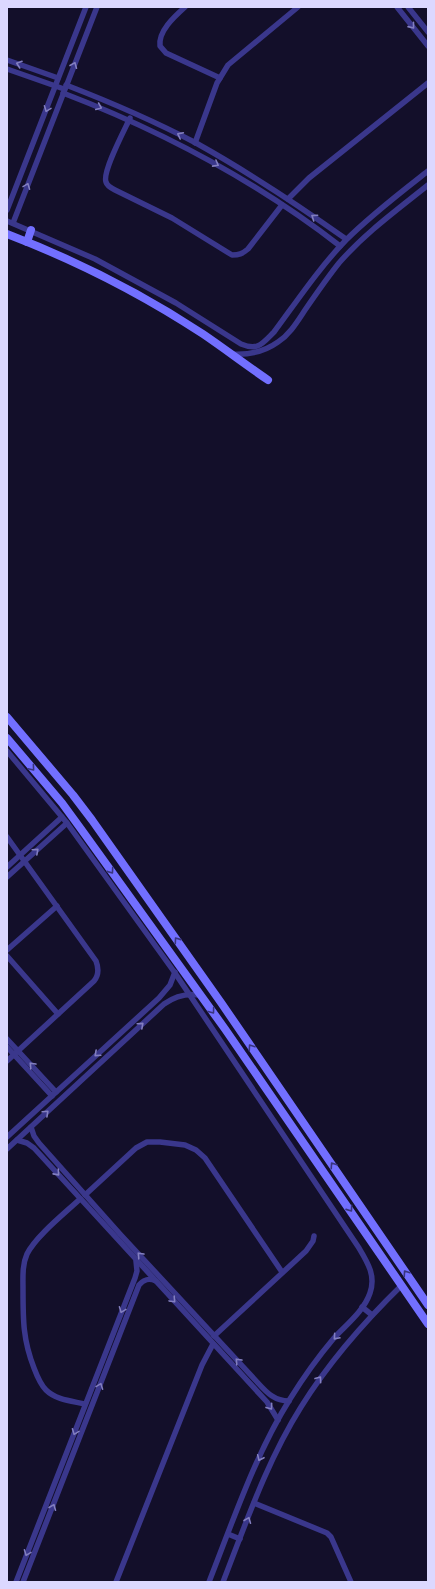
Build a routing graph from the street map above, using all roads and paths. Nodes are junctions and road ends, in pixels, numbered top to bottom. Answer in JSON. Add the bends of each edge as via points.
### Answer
{"nodes":[{"id":1,"x":86,"y":7,"type":"edge"},
{"id":2,"x":97,"y":7,"type":"edge"},
{"id":3,"x":185,"y":7,"type":"edge"},
{"id":4,"x":298,"y":7,"type":"edge"},
{"id":5,"x":397,"y":7,"type":"edge"},
{"id":6,"x":408,"y":7,"type":"edge"},
{"id":7,"x":428,"y":32,"type":"edge"},
{"id":8,"x":428,"y":46,"type":"edge"},
{"id":9,"x":7,"y":60,"type":"edge"},
{"id":10,"x":7,"y":69,"type":"edge"},
{"id":11,"x":58,"y":78,"type":"junction"},
{"id":12,"x":220,"y":78,"type":"junction"},
{"id":13,"x":428,"y":83,"type":"edge"},
{"id":14,"x":55,"y":86,"type":"junction"},
{"id":15,"x":64,"y":89,"type":"junction"},
{"id":16,"x":133,"y":112,"type":"junction"},
{"id":17,"x":129,"y":120,"type":"junction"},
{"id":18,"x":195,"y":143,"type":"junction"},
{"id":19,"x":428,"y":171,"type":"edge"},
{"id":20,"x":428,"y":185,"type":"edge"},
{"id":21,"x":286,"y":198,"type":"junction"},
{"id":22,"x":281,"y":204,"type":"junction"},
{"id":23,"x":7,"y":210,"type":"edge"},
{"id":24,"x":10,"y":222,"type":"edge"},
{"id":25,"x":31,"y":230,"type":"junction"},
{"id":26,"x":7,"y":234,"type":"edge"},
{"id":27,"x":346,"y":240,"type":"junction"},
{"id":28,"x":27,"y":242,"type":"junction"},
{"id":29,"x":340,"y":246,"type":"junction"},
{"id":30,"x":231,"y":353,"type":"junction"},
{"id":31,"x":268,"y":380,"type":"dead end"},
{"id":32,"x":7,"y":717,"type":"edge"},
{"id":33,"x":7,"y":738,"type":"edge"},
{"id":34,"x":7,"y":750,"type":"edge"},
{"id":35,"x":62,"y":817,"type":"junction"},
{"id":36,"x":67,"y":823,"type":"junction"},
{"id":37,"x":7,"y":837,"type":"edge"},
{"id":38,"x":21,"y":855,"type":"junction"},
{"id":39,"x":25,"y":860,"type":"junction"},
{"id":40,"x":7,"y":867,"type":"edge"},
{"id":41,"x":7,"y":877,"type":"edge"},
{"id":42,"x":57,"y":906,"type":"junction"},
{"id":43,"x":7,"y":950,"type":"edge"},
{"id":44,"x":7,"y":956,"type":"edge"},
{"id":45,"x":177,"y":964,"type":"junction"},
{"id":46,"x":175,"y":973,"type":"junction"},
{"id":47,"x":189,"y":995,"type":"junction"},
{"id":48,"x":200,"y":995,"type":"junction"},
{"id":49,"x":58,"y":1014,"type":"junction"},
{"id":50,"x":7,"y":1039,"type":"edge"},
{"id":51,"x":7,"y":1048,"type":"edge"},
{"id":52,"x":16,"y":1053,"type":"junction"},
{"id":53,"x":7,"y":1061,"type":"edge"},
{"id":54,"x":263,"y":1066,"type":"junction"},
{"id":55,"x":259,"y":1079,"type":"junction"},
{"id":56,"x":54,"y":1094,"type":"junction"},
{"id":57,"x":292,"y":1105,"type":"junction"},
{"id":58,"x":288,"y":1120,"type":"junction"},
{"id":59,"x":31,"y":1127,"type":"junction"},
{"id":60,"x":7,"y":1137,"type":"edge"},
{"id":61,"x":17,"y":1140,"type":"junction"},
{"id":62,"x":7,"y":1149,"type":"edge"},
{"id":63,"x":45,"y":1150,"type":"junction"},
{"id":64,"x":40,"y":1155,"type":"junction"},
{"id":65,"x":85,"y":1195,"type":"junction"},
{"id":66,"x":80,"y":1199,"type":"junction"},
{"id":67,"x":314,"y":1236,"type":"dead end"},
{"id":68,"x":136,"y":1260,"type":"junction"},
{"id":69,"x":282,"y":1272,"type":"junction"},
{"id":70,"x":156,"y":1281,"type":"junction"},
{"id":71,"x":402,"y":1285,"type":"junction"},
{"id":72,"x":129,"y":1293,"type":"junction"},
{"id":73,"x":135,"y":1296,"type":"junction"},
{"id":74,"x":428,"y":1305,"type":"edge"},
{"id":75,"x":362,"y":1307,"type":"junction"},
{"id":76,"x":372,"y":1315,"type":"junction"},
{"id":77,"x":428,"y":1324,"type":"edge"},
{"id":78,"x":214,"y":1336,"type":"junction"},
{"id":79,"x":213,"y":1344,"type":"junction"},
{"id":80,"x":258,"y":1383,"type":"junction"},
{"id":81,"x":253,"y":1388,"type":"junction"},
{"id":82,"x":289,"y":1401,"type":"junction"},
{"id":83,"x":85,"y":1404,"type":"junction"},
{"id":84,"x":278,"y":1420,"type":"junction"},
{"id":85,"x":254,"y":1503,"type":"junction"},
{"id":86,"x":228,"y":1534,"type":"junction"},
{"id":87,"x":240,"y":1539,"type":"junction"},
{"id":88,"x":16,"y":1582,"type":"edge"},
{"id":89,"x":23,"y":1582,"type":"edge"},
{"id":90,"x":116,"y":1582,"type":"edge"},
{"id":91,"x":209,"y":1582,"type":"edge"},
{"id":92,"x":223,"y":1582,"type":"edge"},
{"id":93,"x":351,"y":1582,"type":"edge"}],
"edges":[{"from":1,"to":11,"type":"street"},
{"from":15,"to":2,"type":"street","one_way":true},
{"from":3,"to":12,"type":"street","via":[[160,36],[160,46],[166,53]]},
{"from":4,"to":12,"type":"street","via":[[232,60]]},
{"from":5,"to":8,"type":"street","one_way":true},
{"from":6,"to":7,"type":"street"},
{"from":11,"to":9,"type":"street","one_way":true},
{"from":10,"to":14,"type":"street"},
{"from":11,"to":14,"type":"street"},
{"from":12,"to":18,"type":"street"},
{"from":13,"to":21,"type":"street"},
{"from":14,"to":15,"type":"street"},
{"from":14,"to":23,"type":"street","one_way":true},
{"from":15,"to":16,"type":"street"},
{"from":15,"to":17,"type":"street","one_way":true},
{"from":24,"to":15,"type":"street","one_way":true},
{"from":16,"to":17,"type":"street"},
{"from":18,"to":16,"type":"street","one_way":true},
{"from":17,"to":22,"type":"street","one_way":true,"via":[[204,157]]},
{"from":17,"to":22,"type":"street","via":[[106,171],[106,182],[114,190],[172,218],[232,254],[238,255],[248,249]]},
{"from":18,"to":21,"type":"street"},
{"from":19,"to":27,"type":"street"},
{"from":20,"to":30,"type":"street","via":[[352,249],[284,337],[260,352]]},
{"from":21,"to":22,"type":"street"},
{"from":27,"to":21,"type":"street","one_way":true},
{"from":22,"to":29,"type":"street"},
{"from":24,"to":25,"type":"street"},
{"from":25,"to":28,"type":"street"},
{"from":25,"to":29,"type":"street","via":[[134,279],[250,348],[265,341],[274,332]]},
{"from":26,"to":28,"type":"street"},
{"from":27,"to":29,"type":"street"},
{"from":28,"to":30,"type":"street","via":[[134,293]]},
{"from":30,"to":31,"type":"street"},
{"from":54,"to":32,"type":"street","one_way":true,"via":[[92,820]]},
{"from":33,"to":45,"type":"street","one_way":true,"via":[[62,803]]},
{"from":34,"to":35,"type":"street"},
{"from":35,"to":36,"type":"street"},
{"from":35,"to":38,"type":"street"},
{"from":39,"to":36,"type":"street","one_way":true},
{"from":36,"to":46,"type":"street"},
{"from":37,"to":38,"type":"street"},
{"from":38,"to":39,"type":"street"},
{"from":38,"to":40,"type":"street"},
{"from":39,"to":41,"type":"street"},
{"from":39,"to":42,"type":"street"},
{"from":42,"to":43,"type":"street"},
{"from":42,"to":49,"type":"street","via":[[96,961],[98,968],[94,981]]},
{"from":44,"to":49,"type":"street"},
{"from":45,"to":46,"type":"street"},
{"from":45,"to":48,"type":"street"},
{"from":46,"to":47,"type":"street"},
{"from":46,"to":56,"type":"street","one_way":true,"via":[[170,985],[159,998]]},
{"from":47,"to":48,"type":"street"},
{"from":59,"to":47,"type":"street","one_way":true,"via":[[164,1004]]},
{"from":47,"to":75,"type":"street","via":[[368,1262],[372,1287]]},
{"from":48,"to":55,"type":"street","one_way":true},
{"from":49,"to":52,"type":"street"},
{"from":50,"to":52,"type":"street"},
{"from":51,"to":52,"type":"street"},
{"from":52,"to":53,"type":"street"},
{"from":52,"to":56,"type":"street"},
{"from":54,"to":55,"type":"street","via":[[266,1077]]},
{"from":54,"to":57,"type":"street"},
{"from":55,"to":58,"type":"street"},
{"from":56,"to":60,"type":"street"},
{"from":57,"to":58,"type":"street","via":[[285,1108]]},
{"from":74,"to":57,"type":"street","one_way":true},
{"from":58,"to":71,"type":"street","one_way":true},
{"from":59,"to":61,"type":"street"},
{"from":59,"to":63,"type":"street","via":[[36,1140]]},
{"from":61,"to":62,"type":"street"},
{"from":61,"to":64,"type":"street","via":[[30,1146]]},
{"from":63,"to":64,"type":"street"},
{"from":63,"to":65,"type":"street"},
{"from":64,"to":66,"type":"street","one_way":true},
{"from":65,"to":69,"type":"street","via":[[143,1144],[160,1142],[191,1147],[205,1158]]},
{"from":78,"to":65,"type":"street","one_way":true},
{"from":66,"to":68,"type":"street"},
{"from":66,"to":83,"type":"street","via":[[27,1253],[23,1271],[23,1327],[29,1356],[44,1388],[55,1396]]},
{"from":67,"to":69,"type":"street","via":[[306,1251]]},
{"from":68,"to":70,"type":"street"},
{"from":68,"to":72,"type":"street","via":[[136,1274]]},
{"from":69,"to":78,"type":"street"},
{"from":70,"to":73,"type":"street","via":[[142,1281]]},
{"from":70,"to":79,"type":"street","one_way":true},
{"from":71,"to":76,"type":"street"},
{"from":71,"to":77,"type":"street"},
{"from":72,"to":73,"type":"street"},
{"from":72,"to":83,"type":"street","one_way":true},
{"from":89,"to":73,"type":"street","one_way":true},
{"from":75,"to":76,"type":"street"},
{"from":75,"to":82,"type":"street","one_way":true,"via":[[322,1354]]},
{"from":85,"to":76,"type":"street","one_way":true,"via":[[300,1408],[328,1367]]},
{"from":80,"to":78,"type":"street","one_way":true},
{"from":79,"to":81,"type":"street"},
{"from":79,"to":90,"type":"street","via":[[202,1365]]},
{"from":80,"to":81,"type":"street"},
{"from":80,"to":82,"type":"street","via":[[274,1397]]},
{"from":81,"to":84,"type":"street","one_way":true,"via":[[267,1402]]},
{"from":82,"to":84,"type":"street"},
{"from":83,"to":88,"type":"street","one_way":true},
{"from":84,"to":86,"type":"street","one_way":true},
{"from":87,"to":85,"type":"street","one_way":true},
{"from":85,"to":93,"type":"street","via":[[327,1533]]},
{"from":86,"to":87,"type":"street"},
{"from":86,"to":91,"type":"street"},
{"from":87,"to":92,"type":"street"}]}
